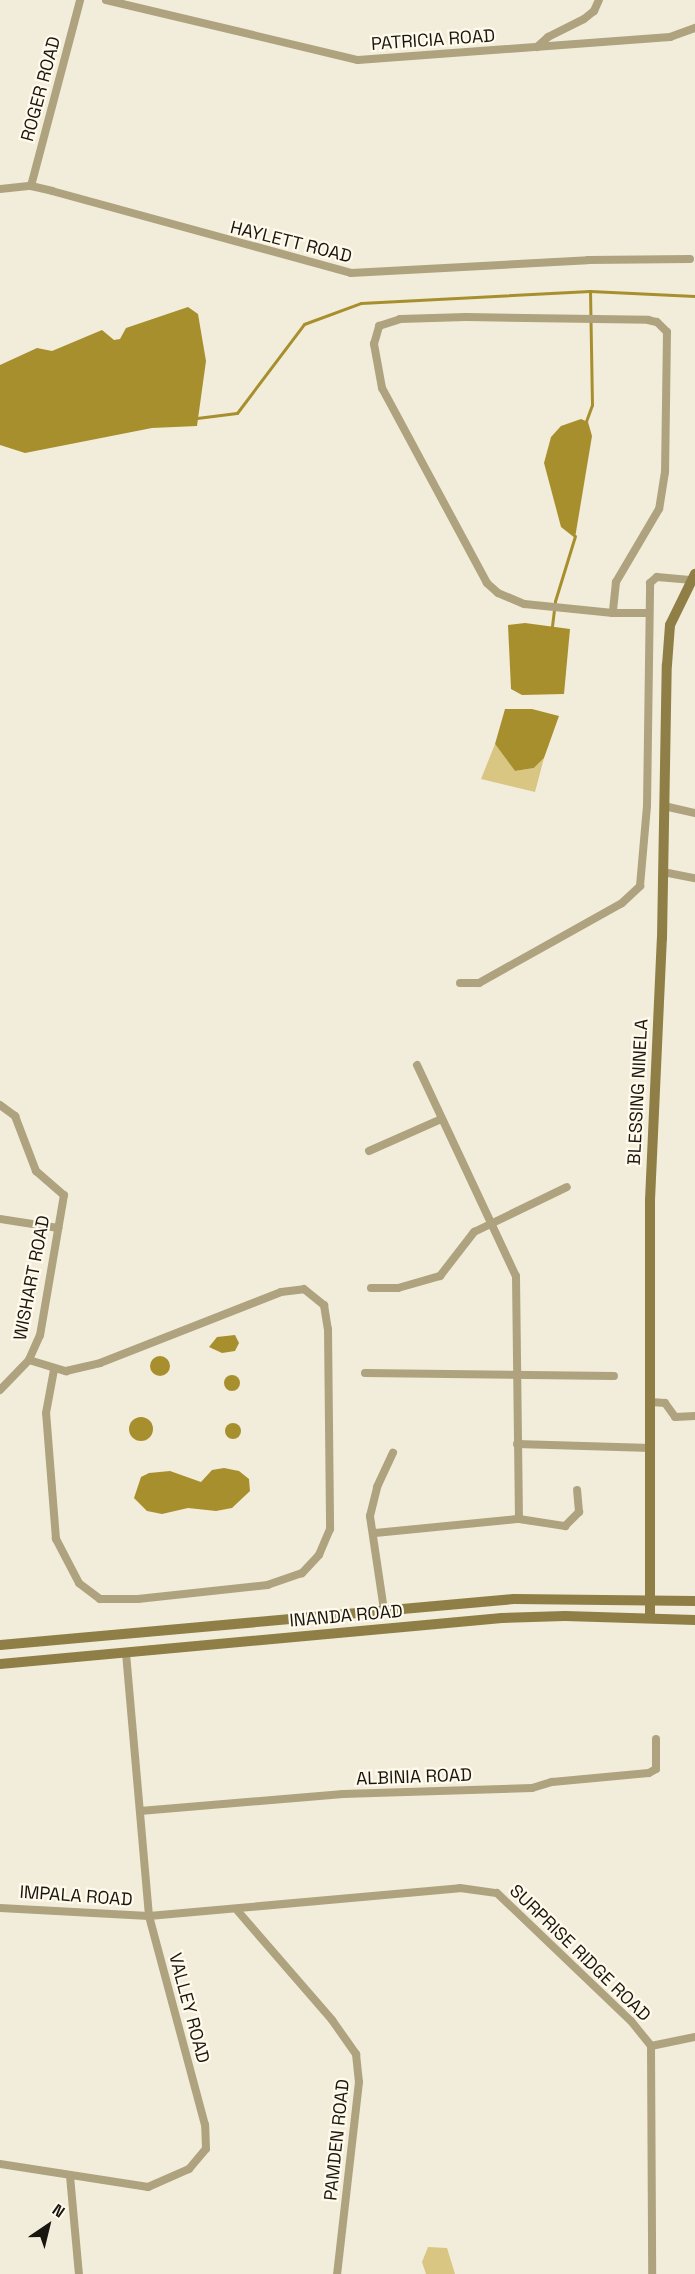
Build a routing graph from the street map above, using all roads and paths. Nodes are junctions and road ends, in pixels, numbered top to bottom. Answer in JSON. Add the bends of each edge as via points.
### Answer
{"nodes":[{"id":1,"x":80,"y":0,"type":"edge"},
{"id":2,"x":106,"y":0,"type":"edge"},
{"id":3,"x":599,"y":0,"type":"edge"},
{"id":4,"x":695,"y":28,"type":"edge"},
{"id":5,"x":537,"y":47,"type":"junction"},
{"id":6,"x":31,"y":186,"type":"junction"},
{"id":7,"x":0,"y":189,"type":"edge"},
{"id":8,"x":690,"y":259,"type":"dead end"},
{"id":9,"x":693,"y":577,"type":"edge"},
{"id":10,"x":613,"y":613,"type":"junction"},
{"id":11,"x":650,"y":613,"type":"junction"},
{"id":12,"x":664,"y":806,"type":"junction"},
{"id":13,"x":695,"y":813,"type":"edge"},
{"id":14,"x":663,"y":872,"type":"junction"},
{"id":15,"x":695,"y":878,"type":"edge"},
{"id":16,"x":460,"y":983,"type":"dead end"},
{"id":17,"x":417,"y":1065,"type":"dead end"},
{"id":18,"x":0,"y":1105,"type":"edge"},
{"id":19,"x":440,"y":1120,"type":"junction"},
{"id":20,"x":369,"y":1151,"type":"dead end"},
{"id":21,"x":567,"y":1188,"type":"dead end"},
{"id":22,"x":0,"y":1219,"type":"edge"},
{"id":23,"x":493,"y":1224,"type":"junction"},
{"id":24,"x":58,"y":1228,"type":"junction"},
{"id":25,"x":371,"y":1288,"type":"dead end"},
{"id":26,"x":29,"y":1360,"type":"junction"},
{"id":27,"x":54,"y":1370,"type":"junction"},
{"id":28,"x":364,"y":1373,"type":"dead end"},
{"id":29,"x":519,"y":1373,"type":"junction"},
{"id":30,"x":614,"y":1376,"type":"dead end"},
{"id":31,"x":0,"y":1390,"type":"edge"},
{"id":32,"x":651,"y":1402,"type":"junction"},
{"id":33,"x":695,"y":1416,"type":"edge"},
{"id":34,"x":517,"y":1444,"type":"junction"},
{"id":35,"x":651,"y":1448,"type":"junction"},
{"id":36,"x":393,"y":1452,"type":"dead end"},
{"id":37,"x":577,"y":1490,"type":"dead end"},
{"id":38,"x":519,"y":1519,"type":"junction"},
{"id":39,"x":375,"y":1533,"type":"junction"},
{"id":40,"x":536,"y":1598,"type":"junction"},
{"id":41,"x":650,"y":1598,"type":"junction"},
{"id":42,"x":695,"y":1601,"type":"edge"},
{"id":43,"x":384,"y":1610,"type":"junction"},
{"id":44,"x":544,"y":1616,"type":"junction"},
{"id":45,"x":650,"y":1618,"type":"junction"},
{"id":46,"x":695,"y":1620,"type":"edge"},
{"id":47,"x":0,"y":1645,"type":"edge"},
{"id":48,"x":126,"y":1652,"type":"junction"},
{"id":49,"x":0,"y":1664,"type":"edge"},
{"id":50,"x":656,"y":1739,"type":"dead end"},
{"id":51,"x":140,"y":1811,"type":"junction"},
{"id":52,"x":0,"y":1908,"type":"edge"},
{"id":53,"x":236,"y":1909,"type":"junction"},
{"id":54,"x":149,"y":1916,"type":"junction"},
{"id":55,"x":695,"y":2037,"type":"edge"},
{"id":56,"x":651,"y":2046,"type":"junction"},
{"id":57,"x":0,"y":2164,"type":"edge"},
{"id":58,"x":70,"y":2176,"type":"junction"},
{"id":59,"x":80,"y":2274,"type":"edge"},
{"id":60,"x":338,"y":2274,"type":"edge"},
{"id":61,"x":652,"y":2274,"type":"edge"}],
"edges":[{"from":1,"to":6,"type":"street","name":"ROGER ROAD"},
{"from":2,"to":5,"type":"street","name":"PATRICIA ROAD","via":[[358,60]]},
{"from":3,"to":5,"type":"street","via":[[584,19]]},
{"from":4,"to":5,"type":"street","name":"PATRICIA ROAD","via":[[670,37]]},
{"from":6,"to":7,"type":"street","name":"HAYLETT ROAD"},
{"from":6,"to":8,"type":"street","name":"HAYLETT ROAD","via":[[351,273],[588,260]]},
{"from":9,"to":11,"type":"street","via":[[653,579],[648,592]]},
{"from":9,"to":12,"type":"main road","name":"BLESSING NINELA","via":[[670,625]]},
{"from":10,"to":10,"type":"street","via":[[616,582],[659,509],[665,472],[667,338],[657,322],[400,319],[379,326],[375,333],[382,388],[487,583],[512,600]]},
{"from":10,"to":11,"type":"street"},
{"from":11,"to":16,"type":"street","via":[[646,806],[640,886],[622,903],[478,983]]},
{"from":12,"to":13,"type":"street"},
{"from":12,"to":14,"type":"main road","name":"BLESSING NINELA"},
{"from":14,"to":15,"type":"street"},
{"from":14,"to":32,"type":"main road","name":"BLESSING NINELA","via":[[650,1200]]},
{"from":17,"to":19,"type":"street"},
{"from":18,"to":24,"type":"street","name":"WISHART ROAD","via":[[15,1116],[36,1171],[64,1195]]},
{"from":19,"to":20,"type":"street"},
{"from":19,"to":23,"type":"street"},
{"from":21,"to":23,"type":"street"},
{"from":22,"to":24,"type":"street"},
{"from":23,"to":25,"type":"street","via":[[474,1232],[440,1276],[398,1288]]},
{"from":23,"to":29,"type":"street","via":[[516,1276]]},
{"from":24,"to":26,"type":"street","name":"WISHART ROAD","via":[[40,1335]]},
{"from":26,"to":27,"type":"street"},
{"from":26,"to":31,"type":"street","name":"WISHART ROAD"},
{"from":27,"to":27,"type":"street","via":[[100,1363],[281,1292],[304,1289],[324,1305],[328,1329],[330,1529],[319,1555],[302,1573],[268,1585],[138,1599],[100,1599],[79,1583],[56,1539],[46,1413]]},
{"from":28,"to":29,"type":"street"},
{"from":29,"to":30,"type":"street"},
{"from":29,"to":34,"type":"street"},
{"from":32,"to":33,"type":"street","via":[[665,1403],[675,1417]]},
{"from":32,"to":35,"type":"main road","name":"BLESSING NINELA"},
{"from":34,"to":35,"type":"street"},
{"from":34,"to":38,"type":"street"},
{"from":35,"to":41,"type":"main road","name":"BLESSING NINELA"},
{"from":36,"to":39,"type":"street","via":[[373,1500],[370,1516]]},
{"from":37,"to":38,"type":"street","via":[[579,1512],[569,1525]]},
{"from":38,"to":39,"type":"street"},
{"from":39,"to":43,"type":"street"},
{"from":40,"to":41,"type":"main road","name":"INANDA ROAD"},
{"from":40,"to":43,"type":"main road","name":"INANDA ROAD"},
{"from":40,"to":44,"type":"main road"},
{"from":41,"to":42,"type":"main road","name":"INANDA ROAD"},
{"from":41,"to":45,"type":"main road","name":"BLESSING NINELA"},
{"from":43,"to":47,"type":"main road","name":"INANDA ROAD"},
{"from":44,"to":45,"type":"main road","name":"INANDA ROAD"},
{"from":44,"to":48,"type":"main road","name":"INANDA ROAD"},
{"from":45,"to":46,"type":"main road","name":"INANDA ROAD"},
{"from":48,"to":49,"type":"main road","name":"INANDA ROAD"},
{"from":48,"to":51,"type":"street","name":"VALLEY ROAD"},
{"from":50,"to":51,"type":"street","name":"ALBINIA ROAD","via":[[656,1769],[649,1773],[552,1782],[532,1788],[344,1794]]},
{"from":51,"to":54,"type":"street","name":"VALLEY ROAD"},
{"from":52,"to":54,"type":"street","name":"IMPALA ROAD"},
{"from":53,"to":54,"type":"street","name":"SURPRISE RIDGE ROAD"},
{"from":53,"to":56,"type":"street","name":"SURPRISE RIDGE ROAD","via":[[460,1888],[486,1889],[519,1913],[631,2021]]},
{"from":53,"to":60,"type":"street","name":"PAMDEN ROAD","via":[[332,2020],[356,2054],[359,2082]]},
{"from":54,"to":58,"type":"street","name":"VALLEY ROAD","via":[[205,2125],[206,2149],[189,2169],[148,2187]]},
{"from":55,"to":56,"type":"street"},
{"from":56,"to":61,"type":"street","name":"SURPRISE RIDGE ROAD"},
{"from":57,"to":58,"type":"street","name":"VALLEY ROAD"},
{"from":58,"to":59,"type":"street","via":[[74,2251]]}]}
